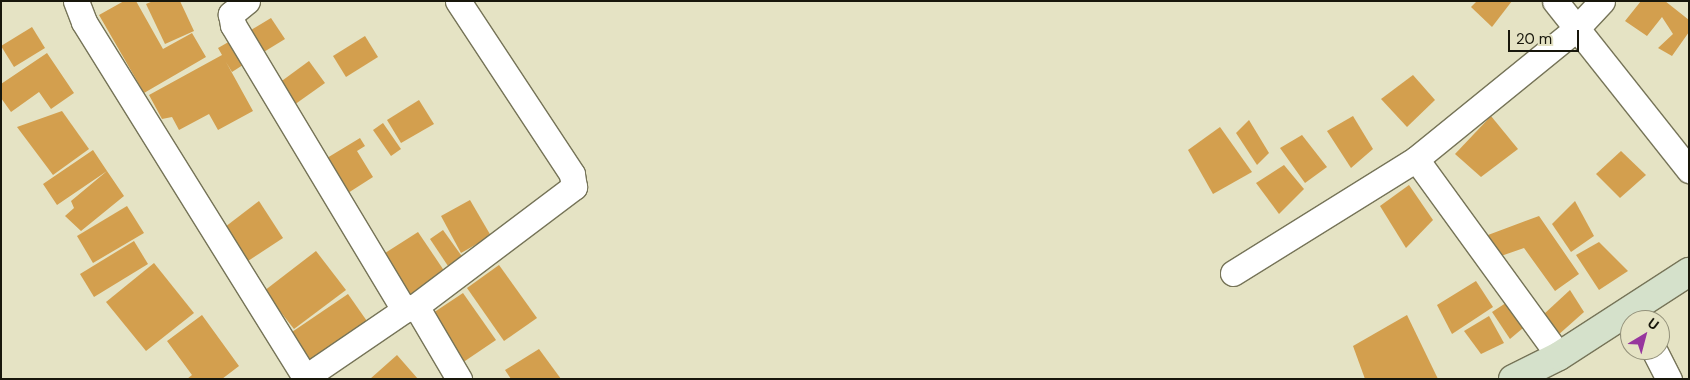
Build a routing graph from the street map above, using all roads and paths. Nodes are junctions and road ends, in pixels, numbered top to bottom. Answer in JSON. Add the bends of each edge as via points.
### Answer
{"nodes":[{"id":1,"x":76,"y":1,"type":"edge"},
{"id":2,"x":246,"y":1,"type":"edge"},
{"id":3,"x":458,"y":1,"type":"edge"},
{"id":4,"x":1554,"y":1,"type":"edge"},
{"id":5,"x":1602,"y":1,"type":"edge"},
{"id":6,"x":1576,"y":29,"type":"junction"},
{"id":7,"x":1416,"y":160,"type":"junction"},
{"id":8,"x":1689,"y":170,"type":"edge"},
{"id":9,"x":1689,"y":272,"type":"edge"},
{"id":10,"x":1233,"y":273,"type":"dead end"},
{"id":11,"x":410,"y":308,"type":"junction"},
{"id":12,"x":1641,"y":310,"type":"edge"},
{"id":13,"x":1620,"y":323,"type":"edge"},
{"id":14,"x":1559,"y":356,"type":"junction"},
{"id":15,"x":1659,"y":360,"type":"edge"},
{"id":16,"x":305,"y":378,"type":"edge"},
{"id":17,"x":459,"y":379,"type":"edge"},
{"id":18,"x":1513,"y":379,"type":"edge"},
{"id":19,"x":1669,"y":379,"type":"edge"}],
"edges":[{"from":1,"to":16,"type":"street","via":[[84,22]]},
{"from":2,"to":11,"type":"street","via":[[231,14],[233,25]]},
{"from":3,"to":11,"type":"street","via":[[572,174],[574,187]]},
{"from":4,"to":6,"type":"street"},
{"from":5,"to":6,"type":"street"},
{"from":6,"to":7,"type":"street"},
{"from":6,"to":8,"type":"street"},
{"from":7,"to":10,"type":"street"},
{"from":7,"to":14,"type":"street"},
{"from":9,"to":12,"type":"street"},
{"from":11,"to":16,"type":"street"},
{"from":11,"to":17,"type":"street"},
{"from":13,"to":14,"type":"street"},
{"from":14,"to":18,"type":"street"},
{"from":15,"to":19,"type":"street"}]}
